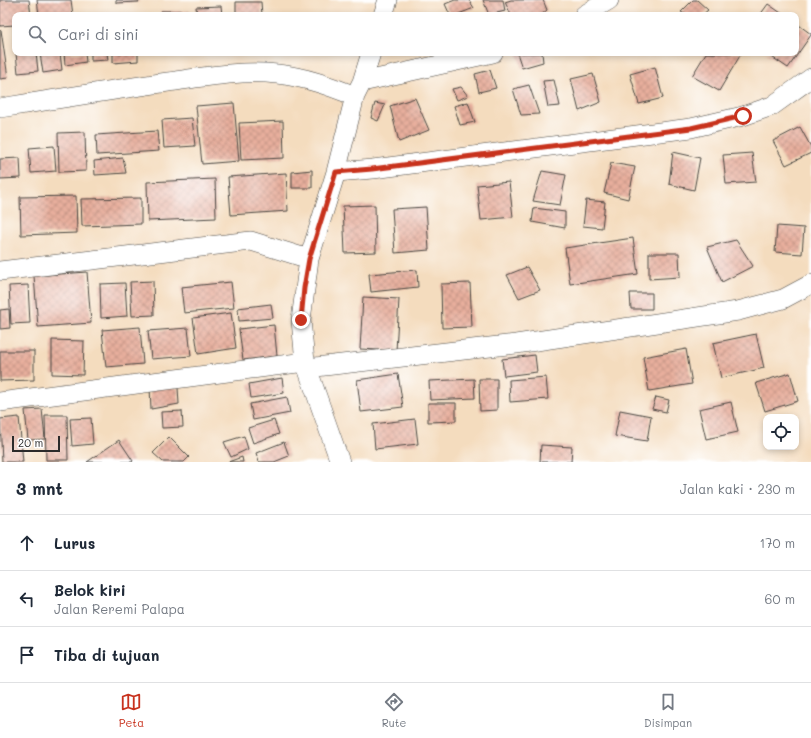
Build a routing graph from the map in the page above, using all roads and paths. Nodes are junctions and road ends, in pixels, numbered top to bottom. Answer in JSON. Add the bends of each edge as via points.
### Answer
{"nodes":[{"id":1,"x":388,"y":0,"type":"edge"},
{"id":2,"x":609,"y":0,"type":"edge"},
{"id":3,"x":384,"y":12,"type":"edge"},
{"id":4,"x":589,"y":12,"type":"edge"},
{"id":5,"x":370,"y":56,"type":"edge"},
{"id":6,"x":482,"y":56,"type":"edge"},
{"id":7,"x":811,"y":78,"type":"edge"},
{"id":8,"x":358,"y":89,"type":"junction"},
{"id":9,"x":0,"y":108,"type":"edge"},
{"id":10,"x":336,"y":172,"type":"junction"},
{"id":11,"x":309,"y":259,"type":"junction"},
{"id":12,"x":0,"y":271,"type":"edge"},
{"id":13,"x":811,"y":284,"type":"edge"},
{"id":14,"x":306,"y":365,"type":"junction"},
{"id":15,"x":0,"y":402,"type":"edge"},
{"id":16,"x":340,"y":462,"type":"edge"}],
"edges":[{"from":1,"to":3,"type":"street"},
{"from":2,"to":4,"type":"street"},
{"from":5,"to":8,"type":"street"},
{"from":6,"to":8,"type":"street"},
{"from":7,"to":10,"type":"street","via":[[772,106],[743,116],[691,128]]},
{"from":8,"to":9,"type":"street","via":[[278,74],[257,73],[170,82]]},
{"from":8,"to":10,"type":"street"},
{"from":10,"to":11,"type":"street"},
{"from":11,"to":12,"type":"street","via":[[251,241]]},
{"from":11,"to":14,"type":"street","via":[[301,320]]},
{"from":13,"to":14,"type":"street","via":[[783,299],[738,311],[516,344]]},
{"from":14,"to":15,"type":"street"},
{"from":14,"to":16,"type":"street"}]}
